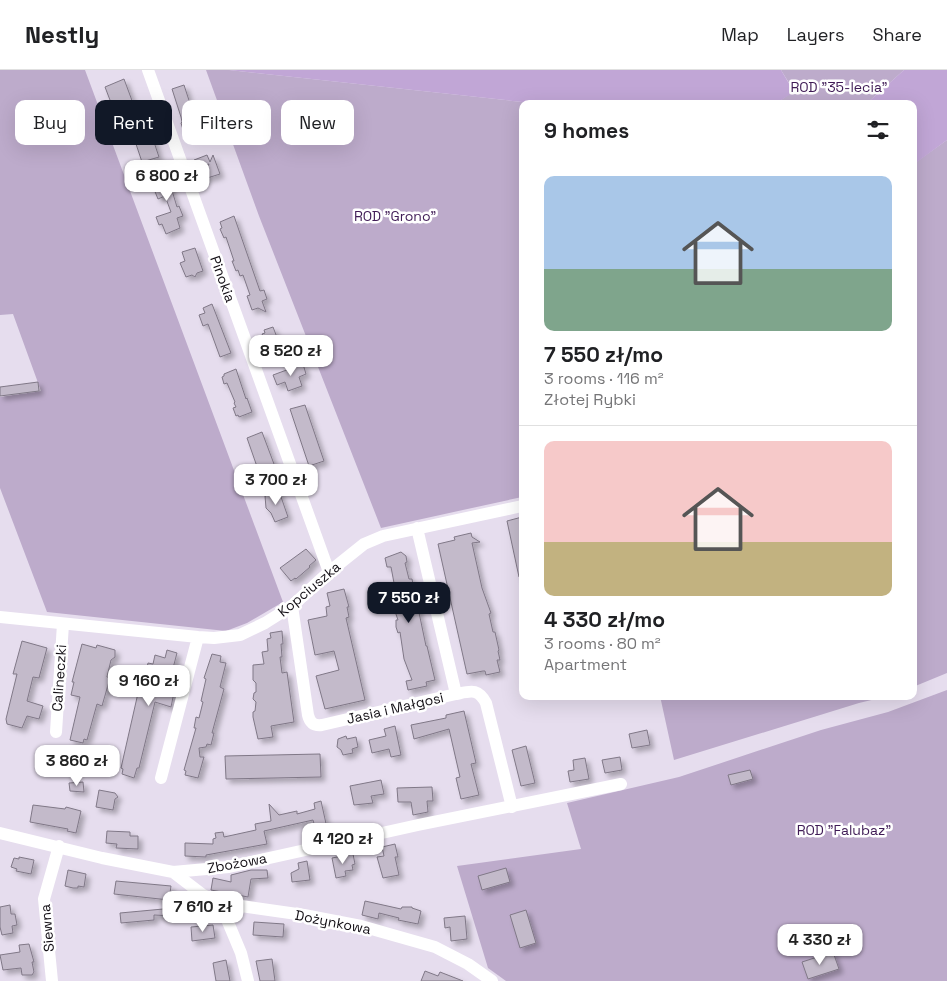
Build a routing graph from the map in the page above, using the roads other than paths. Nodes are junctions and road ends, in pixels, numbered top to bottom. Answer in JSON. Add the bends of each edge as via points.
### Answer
{"nodes":[{"id":1,"x":148,"y":70,"type":"edge"},
{"id":2,"x":519,"y":507,"type":"edge"},
{"id":3,"x":417,"y":528,"type":"junction"},
{"id":4,"x":329,"y":572,"type":"junction"},
{"id":5,"x":292,"y":606,"type":"junction"},
{"id":6,"x":0,"y":617,"type":"edge"},
{"id":7,"x":63,"y":624,"type":"junction"},
{"id":8,"x":198,"y":637,"type":"junction"},
{"id":9,"x":456,"y":694,"type":"junction"},
{"id":10,"x":56,"y":732,"type":"dead end"},
{"id":11,"x":161,"y":778,"type":"dead end"},
{"id":12,"x":621,"y":784,"type":"dead end"},
{"id":13,"x":512,"y":807,"type":"junction"},
{"id":14,"x":0,"y":833,"type":"edge"},
{"id":15,"x":59,"y":846,"type":"junction"},
{"id":16,"x":173,"y":872,"type":"junction"},
{"id":17,"x":220,"y":903,"type":"junction"},
{"id":18,"x":52,"y":981,"type":"edge"},
{"id":19,"x":248,"y":981,"type":"edge"},
{"id":20,"x":492,"y":981,"type":"edge"}],
"edges":[{"from":1,"to":4,"type":"street","name":"Pinokia"},
{"from":2,"to":3,"type":"street","name":"Kopciuszka"},
{"from":3,"to":4,"type":"street","name":"Kopciuszka","via":[[364,544]]},
{"from":3,"to":9,"type":"street"},
{"from":4,"to":5,"type":"street","name":"Kopciuszka"},
{"from":5,"to":8,"type":"street","name":"Kopciuszka","via":[[240,635]]},
{"from":5,"to":9,"type":"street","name":"Jasia i Małgosi","via":[[308,715],[313,724],[322,725]]},
{"from":6,"to":7,"type":"street","name":"Kopciuszka"},
{"from":7,"to":8,"type":"street","name":"Kopciuszka"},
{"from":7,"to":10,"type":"street","name":"Calineczki"},
{"from":8,"to":11,"type":"street"},
{"from":9,"to":13,"type":"street","name":"Jasia i Małgosi","via":[[477,692],[486,703]]},
{"from":12,"to":13,"type":"street","name":"Zbożowa"},
{"from":13,"to":16,"type":"street","name":"Zbożowa","via":[[229,867]]},
{"from":14,"to":15,"type":"street","name":"Zbożowa"},
{"from":15,"to":16,"type":"street","name":"Zbożowa"},
{"from":15,"to":18,"type":"street","name":"Siewna","via":[[44,899]]},
{"from":16,"to":17,"type":"street","name":"Dożynkowa","via":[[202,895]]},
{"from":17,"to":19,"type":"street","via":[[242,953]]},
{"from":17,"to":20,"type":"street","name":"Dożynkowa","via":[[304,915],[418,941],[452,955]]}]}
